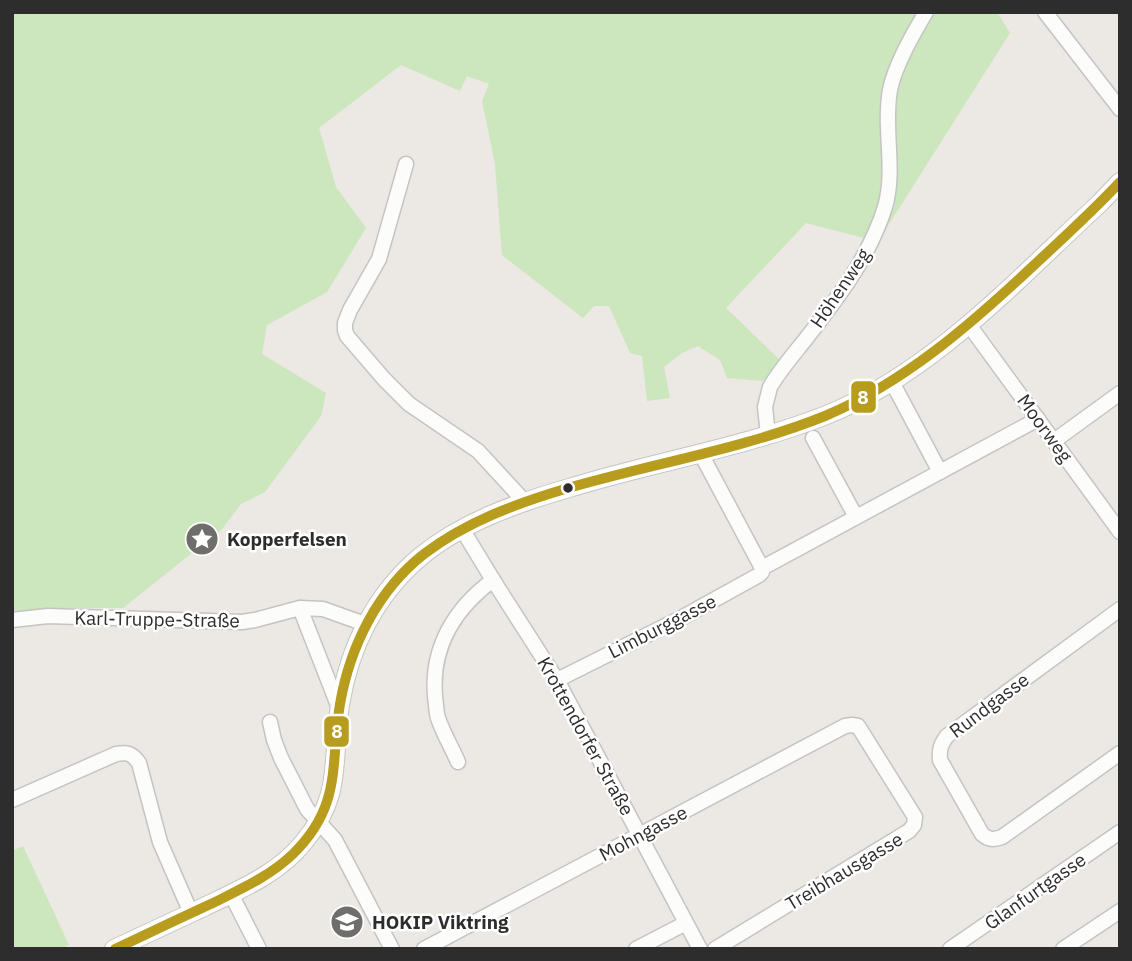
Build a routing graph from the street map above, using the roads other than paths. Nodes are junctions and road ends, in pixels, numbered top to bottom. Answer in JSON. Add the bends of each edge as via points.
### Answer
{"nodes":[{"id":1,"x":926,"y":12,"type":"edge"},
{"id":2,"x":1045,"y":12,"type":"edge"},
{"id":3,"x":1120,"y":109,"type":"edge"},
{"id":4,"x":406,"y":164,"type":"dead end"},
{"id":5,"x":1120,"y":181,"type":"edge"},
{"id":6,"x":968,"y":325,"type":"junction"},
{"id":7,"x":892,"y":382,"type":"junction"},
{"id":8,"x":1120,"y":393,"type":"edge"},
{"id":9,"x":1038,"y":419,"type":"junction"},
{"id":10,"x":768,"y":435,"type":"junction"},
{"id":11,"x":813,"y":438,"type":"dead end"},
{"id":12,"x":1054,"y":441,"type":"junction"},
{"id":13,"x":701,"y":454,"type":"junction"},
{"id":14,"x":940,"y":472,"type":"junction"},
{"id":15,"x":525,"y":502,"type":"junction"},
{"id":16,"x":856,"y":517,"type":"junction"},
{"id":17,"x":462,"y":529,"type":"junction"},
{"id":18,"x":1120,"y":532,"type":"edge"},
{"id":19,"x":762,"y":568,"type":"junction"},
{"id":20,"x":493,"y":580,"type":"junction"},
{"id":21,"x":300,"y":608,"type":"junction"},
{"id":22,"x":1120,"y":609,"type":"edge"},
{"id":23,"x":12,"y":620,"type":"edge"},
{"id":24,"x":365,"y":624,"type":"junction"},
{"id":25,"x":557,"y":680,"type":"junction"},
{"id":26,"x":339,"y":708,"type":"junction"},
{"id":27,"x":270,"y":722,"type":"dead end"},
{"id":28,"x":863,"y":731,"type":"joint"},
{"id":29,"x":1120,"y":753,"type":"edge"},
{"id":30,"x":458,"y":762,"type":"dead end"},
{"id":31,"x":12,"y":800,"type":"edge"},
{"id":32,"x":318,"y":822,"type":"junction"},
{"id":33,"x":1120,"y":832,"type":"edge"},
{"id":34,"x":640,"y":834,"type":"junction"},
{"id":35,"x":231,"y":894,"type":"junction"},
{"id":36,"x":1120,"y":911,"type":"edge"},
{"id":37,"x":191,"y":913,"type":"junction"},
{"id":38,"x":686,"y":923,"type":"junction"},
{"id":39,"x":120,"y":947,"type":"edge"},
{"id":40,"x":259,"y":949,"type":"edge"},
{"id":41,"x":392,"y":949,"type":"edge"},
{"id":42,"x":424,"y":949,"type":"edge"},
{"id":43,"x":636,"y":949,"type":"edge"},
{"id":44,"x":700,"y":949,"type":"edge"},
{"id":45,"x":715,"y":949,"type":"edge"},
{"id":46,"x":950,"y":949,"type":"edge"},
{"id":47,"x":1063,"y":949,"type":"edge"}],
"edges":[{"from":1,"to":10,"type":"street","name":"Höhenweg","via":[[890,89],[885,208],[847,284],[769,387],[765,407]]},
{"from":2,"to":3,"type":"street"},
{"from":4,"to":15,"type":"street","via":[[384,244],[350,310],[347,336],[409,404],[478,451]]},
{"from":5,"to":6,"type":"street"},
{"from":6,"to":7,"type":"street"},
{"from":6,"to":9,"type":"street","name":"Moorweg"},
{"from":7,"to":10,"type":"street","via":[[825,416]]},
{"from":7,"to":14,"type":"street"},
{"from":8,"to":12,"type":"street"},
{"from":9,"to":12,"type":"street","name":"Moorweg"},
{"from":9,"to":14,"type":"street","name":"Limburggasse"},
{"from":10,"to":13,"type":"street"},
{"from":11,"to":16,"type":"street"},
{"from":12,"to":18,"type":"street","name":"Moorweg"},
{"from":13,"to":15,"type":"street"},
{"from":13,"to":19,"type":"street"},
{"from":14,"to":16,"type":"street","name":"Limburggasse"},
{"from":15,"to":17,"type":"street"},
{"from":16,"to":19,"type":"street","name":"Limburggasse"},
{"from":17,"to":20,"type":"street","name":"Krottendorfer Straße"},
{"from":17,"to":24,"type":"street","via":[[404,572]]},
{"from":19,"to":25,"type":"street","name":"Limburggasse","via":[[759,575],[683,617]]},
{"from":20,"to":25,"type":"street","name":"Krottendorfer Straße"},
{"from":20,"to":30,"type":"street","via":[[460,611],[440,645],[434,680],[438,717]]},
{"from":21,"to":23,"type":"street","name":"Karl-Truppe-Straße","via":[[242,622],[48,616]]},
{"from":21,"to":24,"type":"street","name":"Karl-Truppe-Straße","via":[[323,609]]},
{"from":21,"to":26,"type":"street"},
{"from":22,"to":29,"type":"street","name":"Rundgasse","via":[[947,736],[939,750],[940,760],[982,834],[994,840]]},
{"from":24,"to":26,"type":"street","via":[[346,673]]},
{"from":25,"to":34,"type":"street","name":"Krottendorfer Straße"},
{"from":26,"to":32,"type":"street","via":[[335,775]]},
{"from":27,"to":32,"type":"street","via":[[281,758]]},
{"from":28,"to":34,"type":"street","name":"Mohngasse","via":[[845,726]]},
{"from":28,"to":45,"type":"street","name":"Treibhausgasse","via":[[915,817],[914,825]]},
{"from":31,"to":37,"type":"street","via":[[116,754],[134,755],[160,842]]},
{"from":32,"to":35,"type":"street","via":[[289,858]]},
{"from":32,"to":41,"type":"street","via":[[335,841]]},
{"from":33,"to":46,"type":"street","name":"Glanfurtgasse"},
{"from":34,"to":38,"type":"street","name":"Krottendorfer Straße"},
{"from":34,"to":42,"type":"street","name":"Mohngasse"},
{"from":35,"to":37,"type":"street"},
{"from":35,"to":40,"type":"street"},
{"from":36,"to":47,"type":"street"},
{"from":37,"to":39,"type":"street"},
{"from":38,"to":43,"type":"street"},
{"from":38,"to":44,"type":"street","name":"Krottendorfer Straße"}]}
